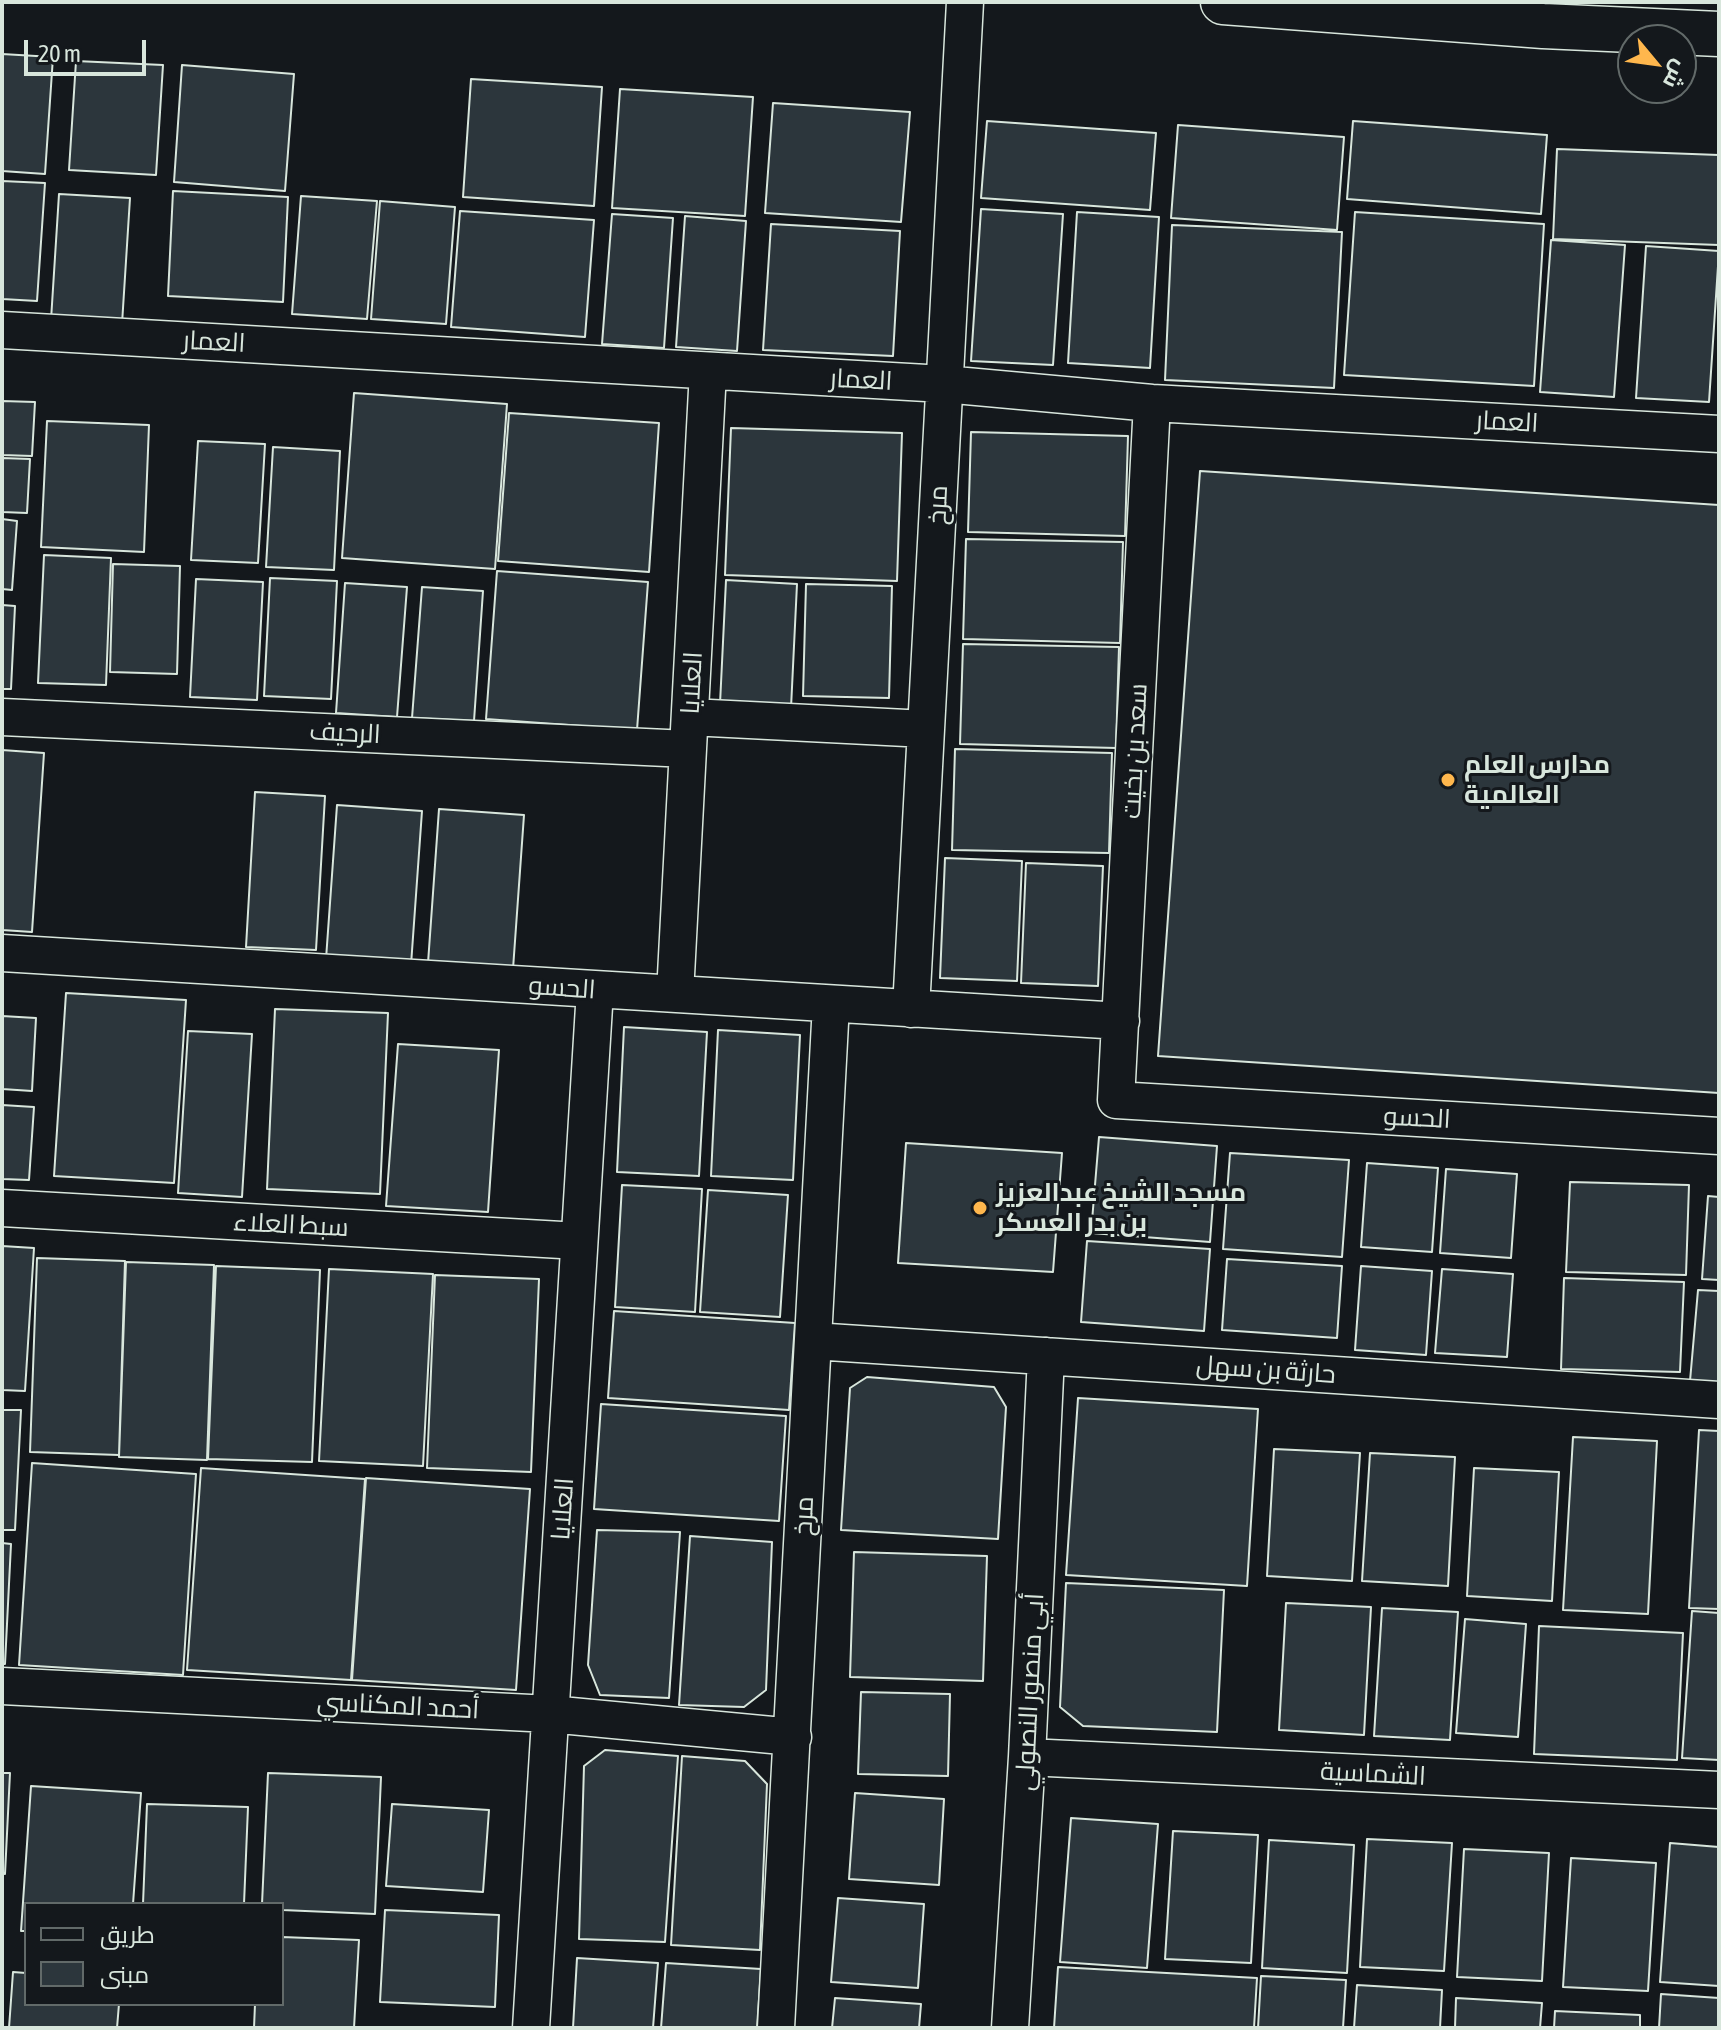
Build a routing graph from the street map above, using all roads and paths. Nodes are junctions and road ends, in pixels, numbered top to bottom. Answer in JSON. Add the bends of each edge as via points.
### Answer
{"nodes":[{"id":1,"x":965,"y":2,"type":"edge"},
{"id":2,"x":1223,"y":2,"type":"edge"},
{"id":3,"x":1719,"y":34,"type":"edge"},
{"id":4,"x":2,"y":330,"type":"edge"},
{"id":5,"x":708,"y":371,"type":"junction"},
{"id":6,"x":944,"y":384,"type":"junction"},
{"id":7,"x":1152,"y":403,"type":"junction"},
{"id":8,"x":1719,"y":434,"type":"edge"},
{"id":9,"x":2,"y":717,"type":"edge"},
{"id":10,"x":926,"y":729,"type":"junction"},
{"id":11,"x":689,"y":733,"type":"junction"},
{"id":12,"x":2,"y":953,"type":"edge"},
{"id":13,"x":595,"y":990,"type":"junction"},
{"id":14,"x":675,"y":994,"type":"junction"},
{"id":15,"x":831,"y":1004,"type":"junction"},
{"id":16,"x":911,"y":1009,"type":"junction"},
{"id":17,"x":1121,"y":1021,"type":"junction"},
{"id":18,"x":1116,"y":1100,"type":"joint"},
{"id":19,"x":1719,"y":1136,"type":"edge"},
{"id":20,"x":2,"y":1208,"type":"edge"},
{"id":21,"x":579,"y":1241,"type":"junction"},
{"id":22,"x":813,"y":1341,"type":"junction"},
{"id":23,"x":1046,"y":1356,"type":"junction"},
{"id":24,"x":1719,"y":1400,"type":"edge"},
{"id":25,"x":2,"y":1686,"type":"edge"},
{"id":26,"x":550,"y":1714,"type":"junction"},
{"id":27,"x":793,"y":1737,"type":"junction"},
{"id":28,"x":1027,"y":1757,"type":"junction"},
{"id":29,"x":1719,"y":1790,"type":"edge"},
{"id":30,"x":531,"y":2028,"type":"edge"},
{"id":31,"x":776,"y":2028,"type":"edge"},
{"id":32,"x":1010,"y":2028,"type":"edge"}],
"edges":[{"from":1,"to":6,"type":"street","name":"مرخ"},
{"from":2,"to":3,"type":"street"},
{"from":4,"to":5,"type":"street","name":"العمار"},
{"from":5,"to":6,"type":"street","name":"العمار"},
{"from":5,"to":11,"type":"street","name":"العلايا"},
{"from":6,"to":7,"type":"street","name":"العمار"},
{"from":6,"to":10,"type":"street","name":"مرخ"},
{"from":7,"to":8,"type":"street","name":"العمار"},
{"from":7,"to":17,"type":"street","name":"سعد بن بخيت"},
{"from":9,"to":11,"type":"street","name":"الرحيف"},
{"from":10,"to":11,"type":"street","name":"الرحيف"},
{"from":10,"to":16,"type":"street","name":"مرخ"},
{"from":11,"to":14,"type":"street","name":"العلايا"},
{"from":12,"to":13,"type":"street","name":"الحسو"},
{"from":13,"to":14,"type":"street","name":"الحسو"},
{"from":13,"to":21,"type":"street","name":"العلايا"},
{"from":14,"to":15,"type":"street","name":"الحسو"},
{"from":15,"to":16,"type":"street","name":"الحسو"},
{"from":15,"to":22,"type":"street","name":"مرخ"},
{"from":16,"to":17,"type":"street","name":"الحسو"},
{"from":17,"to":18,"type":"street","name":"سعد بن بخيت"},
{"from":18,"to":19,"type":"street","name":"الحسو"},
{"from":20,"to":21,"type":"street","name":"سبط العلاء"},
{"from":21,"to":26,"type":"street","name":"العلايا"},
{"from":22,"to":23,"type":"street","name":"حارثة بن سهل"},
{"from":22,"to":27,"type":"street","name":"مرخ"},
{"from":23,"to":24,"type":"street","name":"حارثة بن سهل"},
{"from":23,"to":28,"type":"street","name":"أبي منصور النصولي"},
{"from":25,"to":26,"type":"street","name":"أحمد المكناسي"},
{"from":26,"to":27,"type":"street","name":"أحمد المكناسي"},
{"from":26,"to":30,"type":"street","name":"العلايا"},
{"from":27,"to":31,"type":"street","name":"مرخ"},
{"from":28,"to":29,"type":"street","name":"الشماسية"},
{"from":28,"to":32,"type":"street","name":"أبي منصور النصولي"}]}
